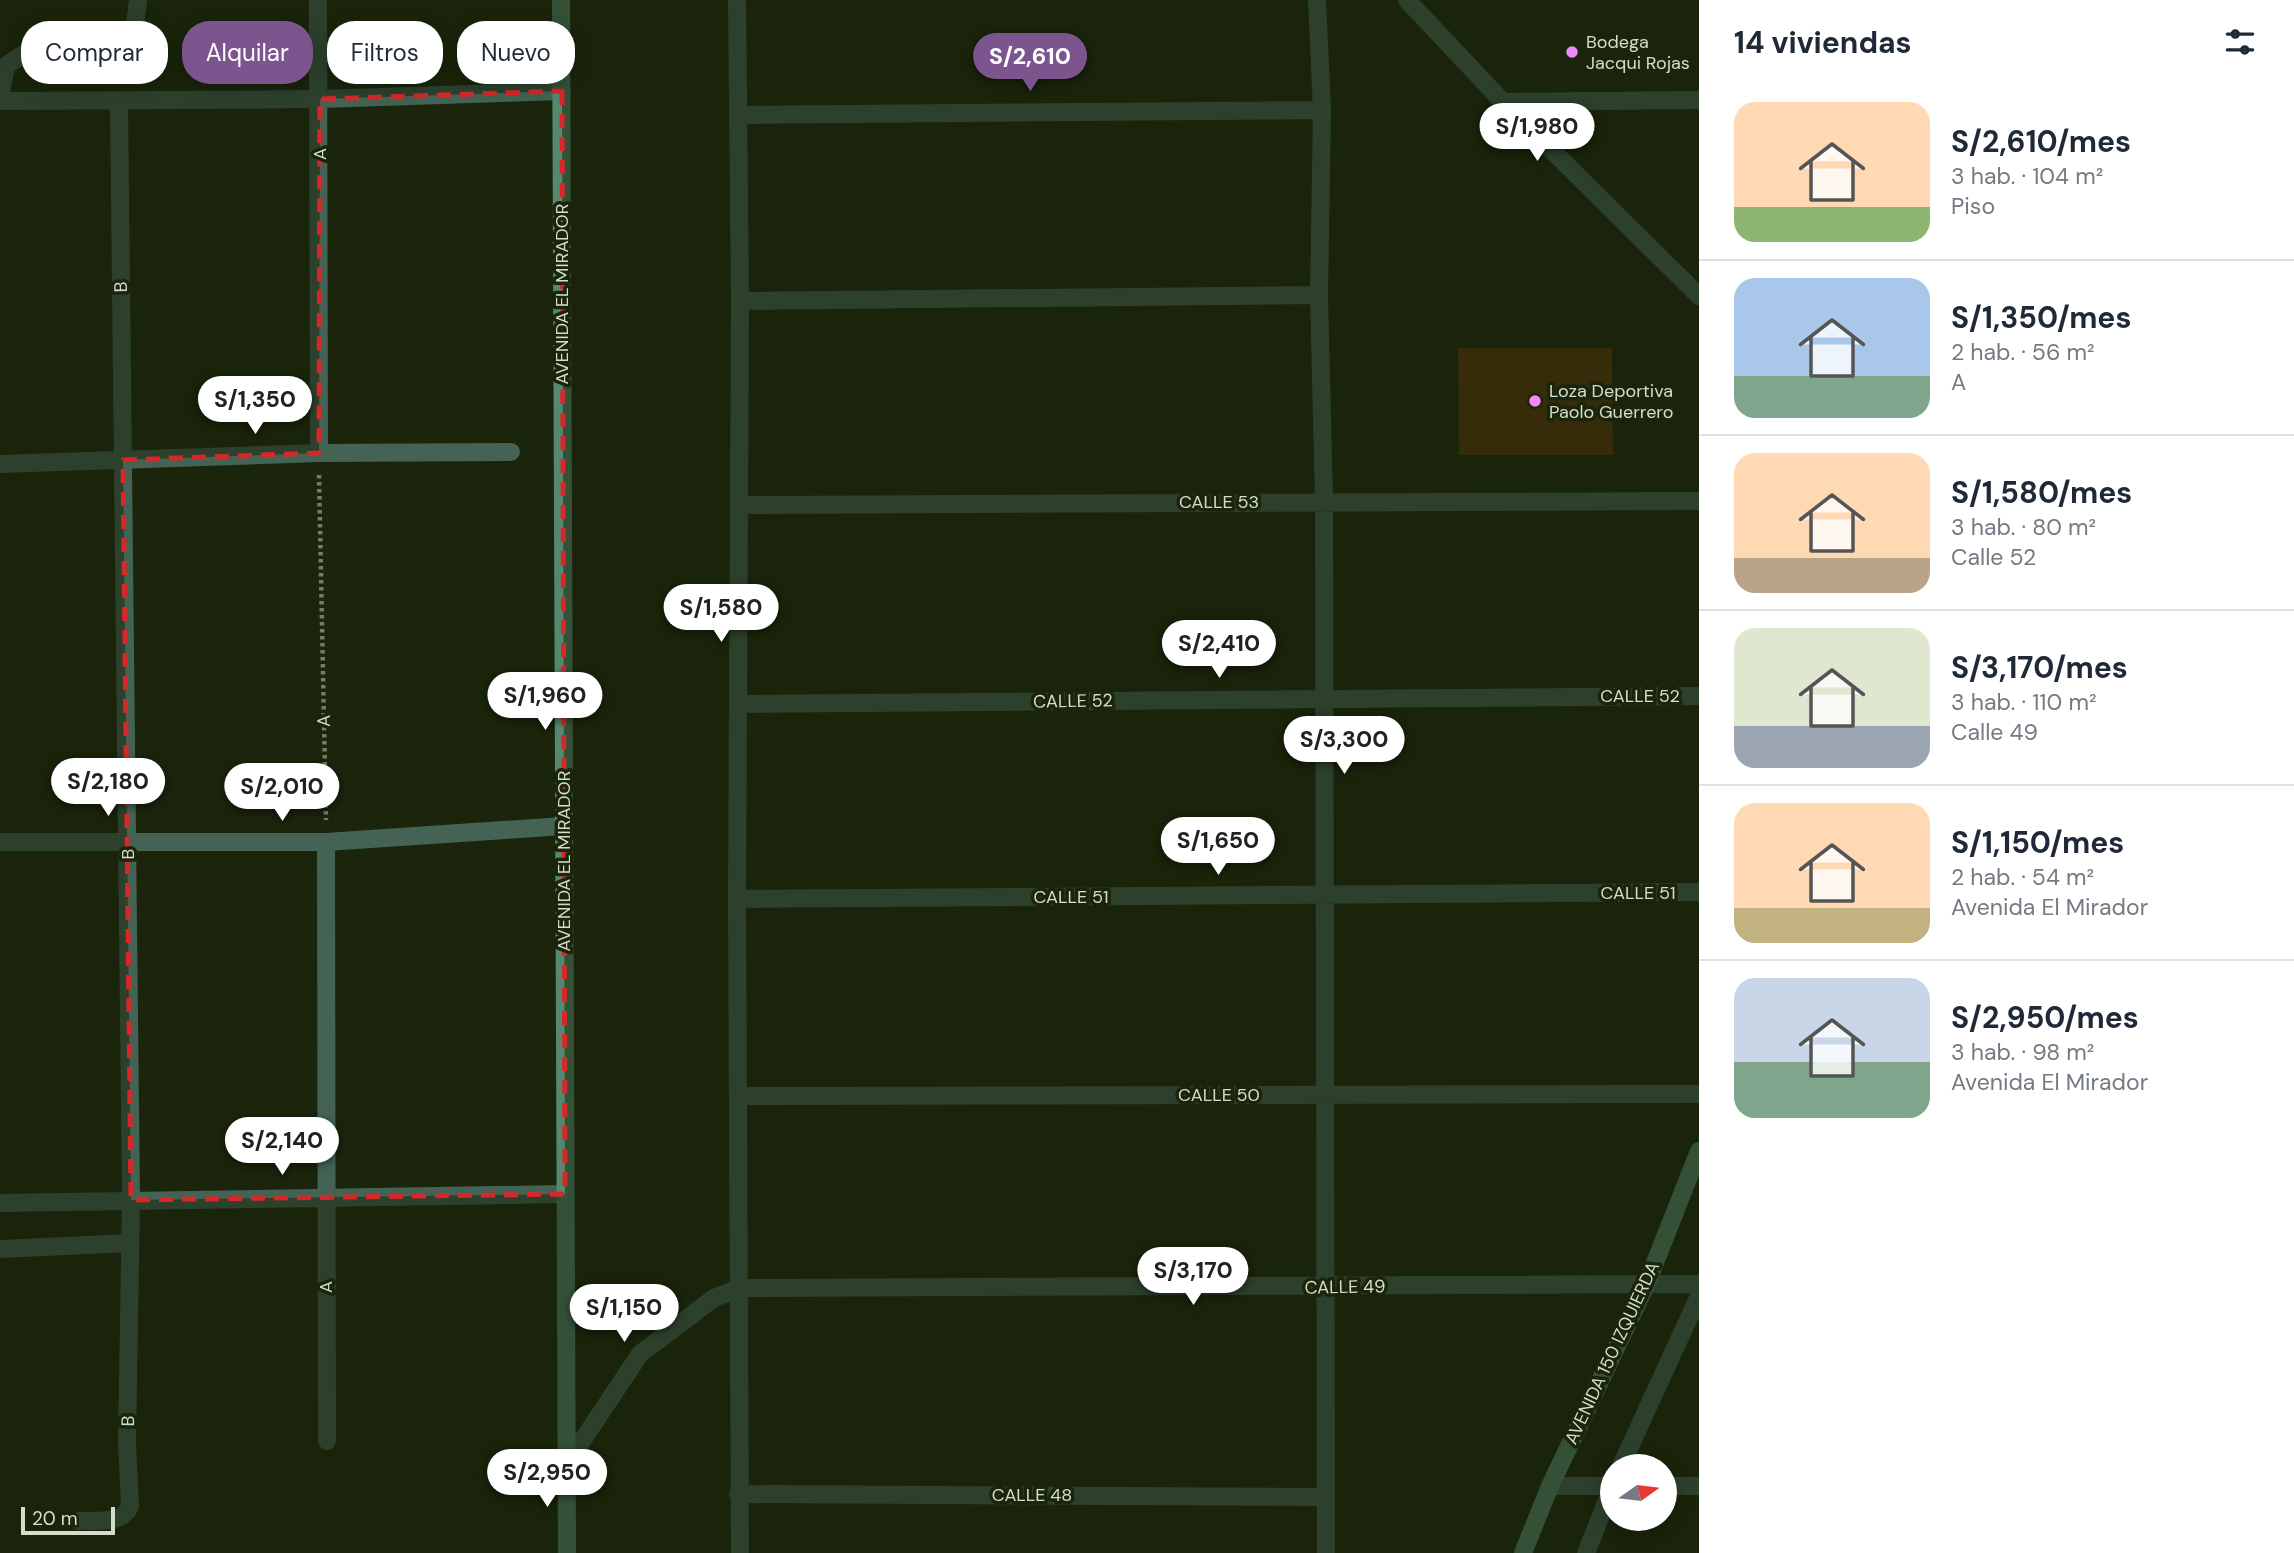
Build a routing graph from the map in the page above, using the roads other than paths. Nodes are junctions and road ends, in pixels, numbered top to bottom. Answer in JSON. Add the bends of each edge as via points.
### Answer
{"nodes":[{"id":1,"x":138,"y":0,"type":"edge"},
{"id":2,"x":318,"y":0,"type":"edge"},
{"id":3,"x":561,"y":0,"type":"edge"},
{"id":4,"x":737,"y":0,"type":"edge"},
{"id":5,"x":1317,"y":0,"type":"edge"},
{"id":6,"x":1407,"y":0,"type":"edge"},
{"id":7,"x":562,"y":91,"type":"junction"},
{"id":8,"x":0,"y":99,"type":"edge"},
{"id":9,"x":320,"y":99,"type":"junction"},
{"id":10,"x":1699,"y":100,"type":"edge"},
{"id":11,"x":1503,"y":102,"type":"junction"},
{"id":12,"x":119,"y":103,"type":"junction"},
{"id":13,"x":1322,"y":110,"type":"junction"},
{"id":14,"x":738,"y":116,"type":"junction"},
{"id":15,"x":1319,"y":295,"type":"junction"},
{"id":16,"x":1699,"y":296,"type":"edge"},
{"id":17,"x":740,"y":301,"type":"junction"},
{"id":18,"x":511,"y":452,"type":"dead end"},
{"id":19,"x":319,"y":453,"type":"junction"},
{"id":20,"x":123,"y":460,"type":"junction"},
{"id":21,"x":0,"y":464,"type":"edge"},
{"id":22,"x":1324,"y":501,"type":"junction"},
{"id":23,"x":1699,"y":501,"type":"edge"},
{"id":24,"x":739,"y":505,"type":"junction"},
{"id":25,"x":1699,"y":696,"type":"edge"},
{"id":26,"x":1325,"y":698,"type":"junction"},
{"id":27,"x":740,"y":704,"type":"junction"},
{"id":28,"x":564,"y":826,"type":"junction"},
{"id":29,"x":0,"y":842,"type":"edge"},
{"id":30,"x":326,"y":842,"type":"junction"},
{"id":31,"x":128,"y":843,"type":"junction"},
{"id":32,"x":1699,"y":892,"type":"edge"},
{"id":33,"x":1325,"y":895,"type":"junction"},
{"id":34,"x":737,"y":899,"type":"junction"},
{"id":35,"x":1699,"y":1094,"type":"edge"},
{"id":36,"x":739,"y":1096,"type":"junction"},
{"id":37,"x":1326,"y":1096,"type":"junction"},
{"id":38,"x":1699,"y":1151,"type":"edge"},
{"id":39,"x":565,"y":1194,"type":"junction"},
{"id":40,"x":325,"y":1196,"type":"junction"},
{"id":41,"x":131,"y":1200,"type":"junction"},
{"id":42,"x":0,"y":1203,"type":"edge"},
{"id":43,"x":130,"y":1243,"type":"junction"},
{"id":44,"x":0,"y":1249,"type":"edge"},
{"id":45,"x":1647,"y":1283,"type":"junction"},
{"id":46,"x":1699,"y":1284,"type":"edge"},
{"id":47,"x":1326,"y":1287,"type":"junction"},
{"id":48,"x":740,"y":1289,"type":"junction"},
{"id":49,"x":1699,"y":1296,"type":"edge"},
{"id":50,"x":327,"y":1441,"type":"dead end"},
{"id":51,"x":1627,"y":1454,"type":"edge"},
{"id":52,"x":566,"y":1465,"type":"junction"},
{"id":53,"x":1550,"y":1486,"type":"junction"},
{"id":54,"x":1677,"y":1486,"type":"edge"},
{"id":55,"x":1699,"y":1486,"type":"edge"},
{"id":56,"x":1600,"y":1487,"type":"edge"},
{"id":57,"x":738,"y":1493,"type":"junction"},
{"id":58,"x":1325,"y":1497,"type":"junction"},
{"id":59,"x":1600,"y":1517,"type":"edge"},
{"id":60,"x":79,"y":1521,"type":"dead end"},
{"id":61,"x":567,"y":1553,"type":"edge"},
{"id":62,"x":740,"y":1553,"type":"edge"},
{"id":63,"x":1326,"y":1553,"type":"edge"},
{"id":64,"x":1523,"y":1553,"type":"edge"},
{"id":65,"x":1586,"y":1553,"type":"edge"}],
"edges":[{"from":1,"to":8,"type":"street","via":[[134,33],[125,42],[22,55],[6,66]]},
{"from":2,"to":9,"type":"street","name":"A"},
{"from":3,"to":7,"type":"street","name":"AVENIDA EL MIRADOR"},
{"from":4,"to":14,"type":"street"},
{"from":5,"to":13,"type":"street"},
{"from":6,"to":11,"type":"street"},
{"from":7,"to":9,"type":"street"},
{"from":7,"to":28,"type":"street","name":"AVENIDA EL MIRADOR"},
{"from":8,"to":12,"type":"street"},
{"from":9,"to":12,"type":"street"},
{"from":9,"to":19,"type":"street","name":"A"},
{"from":10,"to":11,"type":"street"},
{"from":11,"to":16,"type":"street"},
{"from":12,"to":20,"type":"street","name":"B"},
{"from":13,"to":14,"type":"street"},
{"from":13,"to":15,"type":"street"},
{"from":14,"to":17,"type":"street"},
{"from":15,"to":17,"type":"street"},
{"from":15,"to":22,"type":"street"},
{"from":17,"to":24,"type":"street"},
{"from":18,"to":19,"type":"street"},
{"from":19,"to":20,"type":"street"},
{"from":20,"to":21,"type":"street"},
{"from":20,"to":31,"type":"street","name":"B"},
{"from":22,"to":23,"type":"street","name":"CALLE 53"},
{"from":22,"to":24,"type":"street","name":"CALLE 53"},
{"from":22,"to":26,"type":"street"},
{"from":24,"to":27,"type":"street"},
{"from":25,"to":26,"type":"street","name":"CALLE 52"},
{"from":26,"to":27,"type":"street","name":"CALLE 52"},
{"from":26,"to":33,"type":"street"},
{"from":27,"to":34,"type":"street"},
{"from":28,"to":30,"type":"street"},
{"from":28,"to":39,"type":"street","name":"AVENIDA EL MIRADOR"},
{"from":29,"to":31,"type":"street"},
{"from":30,"to":31,"type":"street"},
{"from":30,"to":40,"type":"street","name":"A"},
{"from":31,"to":41,"type":"street","name":"B"},
{"from":32,"to":33,"type":"street","name":"CALLE 51"},
{"from":33,"to":34,"type":"street","name":"CALLE 51"},
{"from":33,"to":37,"type":"street"},
{"from":34,"to":36,"type":"street"},
{"from":35,"to":37,"type":"street","name":"CALLE 50"},
{"from":36,"to":37,"type":"street","name":"CALLE 50"},
{"from":36,"to":48,"type":"street"},
{"from":37,"to":47,"type":"street"},
{"from":38,"to":45,"type":"street","name":"AVENIDA 150 IZQUIERDA"},
{"from":39,"to":40,"type":"street"},
{"from":39,"to":52,"type":"street","name":"AVENIDA EL MIRADOR"},
{"from":40,"to":41,"type":"street"},
{"from":40,"to":50,"type":"street","name":"A"},
{"from":41,"to":42,"type":"street"},
{"from":41,"to":43,"type":"street","name":"B"},
{"from":43,"to":44,"type":"street"},
{"from":43,"to":60,"type":"street","name":"B","via":[[130,1506],[121,1518]]},
{"from":45,"to":46,"type":"street","name":"CALLE 49"},
{"from":45,"to":47,"type":"street","name":"CALLE 49"},
{"from":45,"to":53,"type":"street","name":"AVENIDA 150 IZQUIERDA"},
{"from":47,"to":48,"type":"street","name":"CALLE 49"},
{"from":47,"to":58,"type":"street"},
{"from":48,"to":52,"type":"street","via":[[714,1297],[640,1354]]},
{"from":48,"to":57,"type":"street"},
{"from":49,"to":51,"type":"street"},
{"from":52,"to":61,"type":"street","name":"AVENIDA EL MIRADOR"},
{"from":53,"to":56,"type":"street"},
{"from":53,"to":64,"type":"street","name":"AVENIDA 150 IZQUIERDA"},
{"from":54,"to":55,"type":"street"},
{"from":57,"to":58,"type":"street","name":"CALLE 48"},
{"from":57,"to":62,"type":"street"},
{"from":58,"to":63,"type":"street"},
{"from":59,"to":65,"type":"street"}]}
